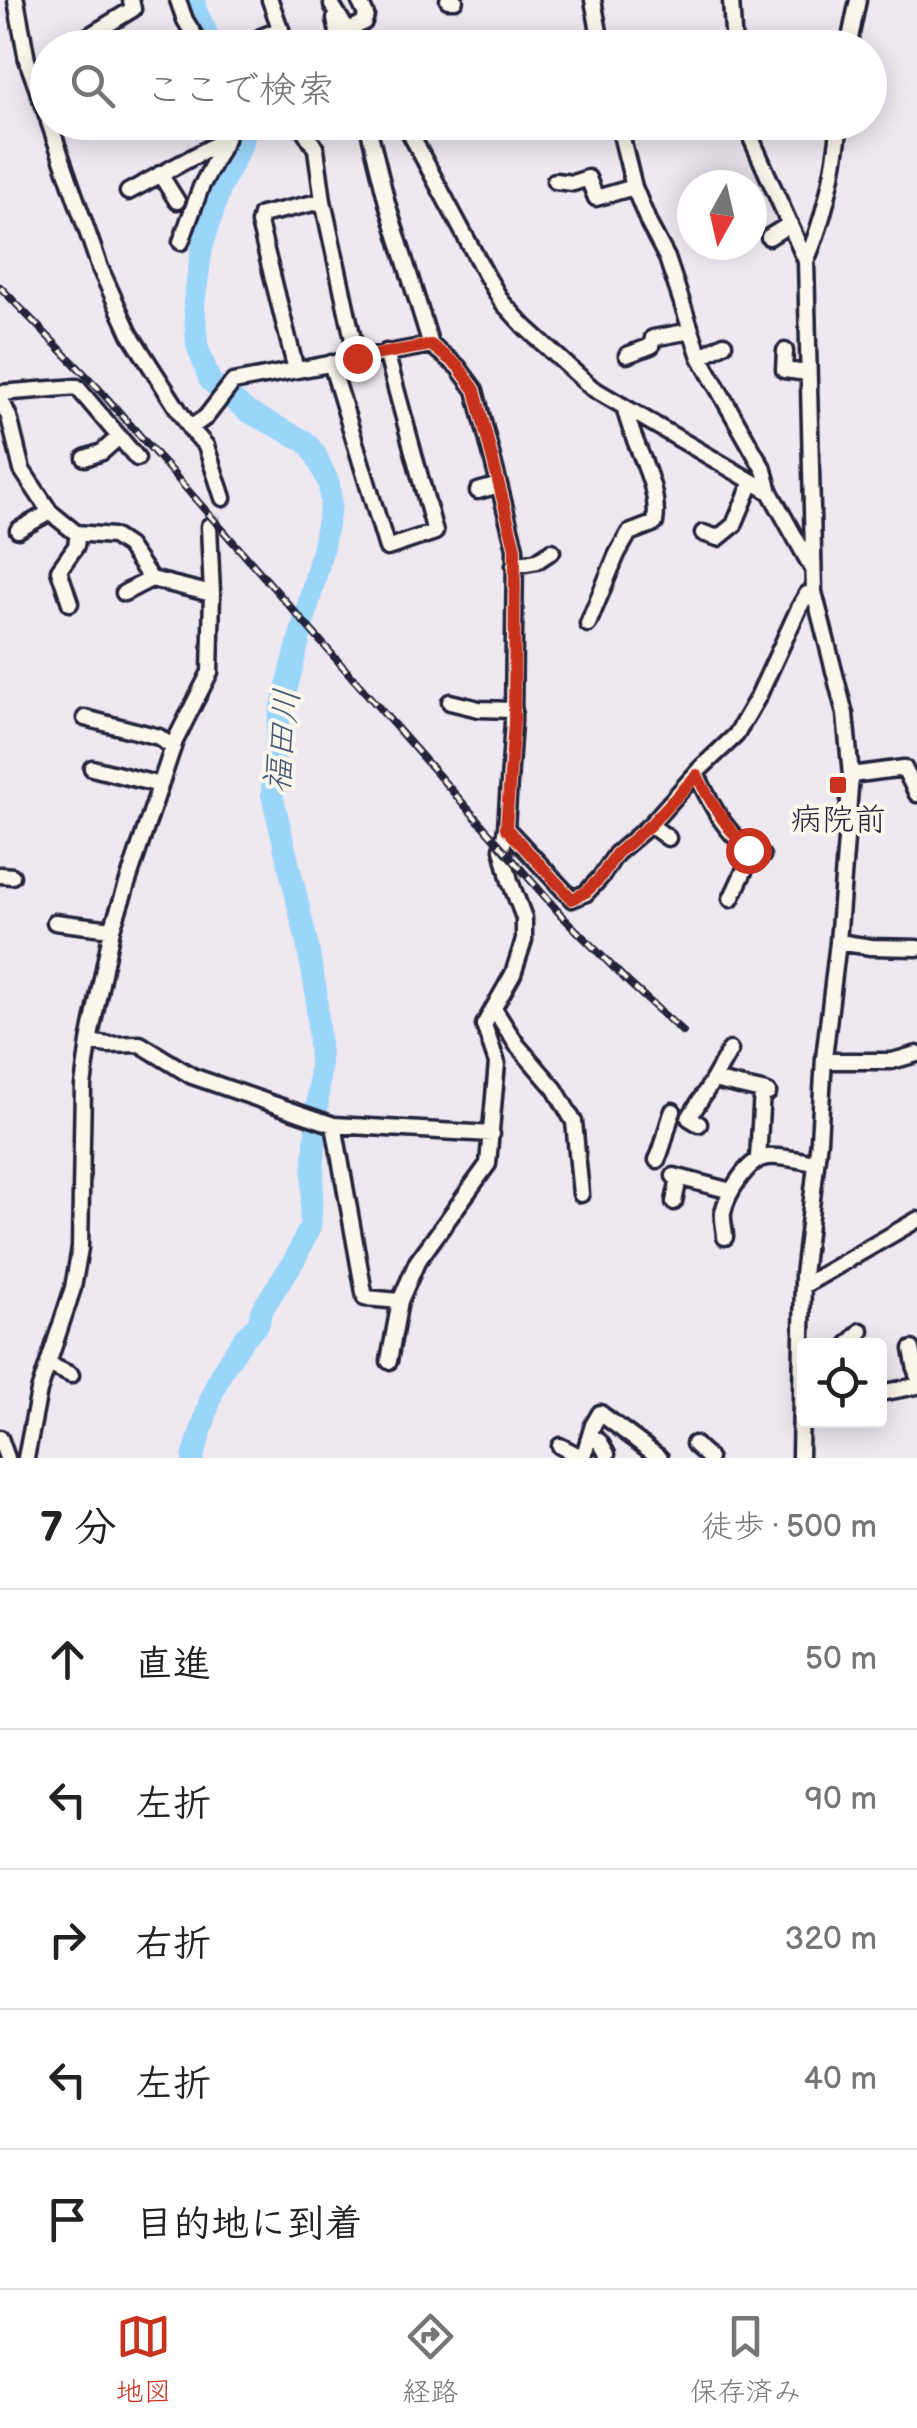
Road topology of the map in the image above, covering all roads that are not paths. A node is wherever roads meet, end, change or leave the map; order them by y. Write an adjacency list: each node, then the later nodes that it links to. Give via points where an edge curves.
1 (16, 0): 20 (street)
2 (131, 0): 11 (street, via 133,10)
3 (178, 0): 12 (street)
4 (270, 0): 10 (street)
5 (593, 0): 17 (street)
6 (732, 0): 18 (street)
7 (858, 0): 19 (street)
8 (364, 1): 16 (street, via 364,22)
9 (331, 3): 14 (street); 15 (street)
10 (281, 28): 13 (street)
11 (92, 30)
12 (191, 30)
13 (277, 30)
14 (337, 30)
15 (347, 30)
16 (350, 30)
17 (599, 30)
18 (733, 30)
19 (852, 30)
20 (30, 66)
21 (55, 140): 53 (street, via 130,334)
22 (222, 140): 30 (street)
23 (225, 140): 38 (street)
24 (310, 140): 35 (street)
25 (372, 140): 42 (street)
26 (414, 140): 52 (street, via 502,302 592,388)
27 (622, 140): 32 (street)
28 (752, 140): 36 (street)
29 (838, 140): 39 (street)
30 (160, 174): 33 (street); 34 (street)
31 (555, 181): 32 (street, via 588,178 596,198)
32 (634, 187): 40 (street)
33 (128, 192)
34 (176, 201)
35 (323, 201): 47 (street); 49 (street, via 260,215)
36 (790, 224): 37 (street); 39 (street)
37 (769, 237)
38 (181, 242)
39 (806, 261): 50 (street)
40 (691, 331): 45 (street, via 654,338 651,346); 46 (street)
41 (724, 344): 46 (street)
42 (431, 345): 44 (street); 58 (street, via 475,390)
43 (785, 351): 50 (street, via 784,370)
44 (386, 352): 47 (street); 48 (street, via 435,532 388,548)
45 (627, 355)
46 (700, 356): 60 (street)
47 (357, 358): 48 (street)
48 (331, 363): 49 (street)
49 (296, 370): 53 (street, via 232,382)
50 (808, 373): 69 (street)
51 (0, 395): 54 (street, via 76,387); 62 (street, via 22,470)
52 (625, 409): 57 (street); 75 (street, via 658,505 655,523 629,533)
53 (190, 428): 61 (street, via 206,446)
54 (119, 437): 55 (street); 56 (street)
55 (84, 458)
56 (137, 458)
57 (752, 482): 60 (street); 67 (street, via 734,525 718,538 707,534)
58 (499, 485): 59 (street); 68 (street)
59 (478, 491)
60 (770, 492): 69 (street)
61 (223, 498)
62 (50, 512): 64 (street); 65 (street)
63 (209, 526): 73 (street)
64 (18, 530)
65 (78, 534): 70 (street, via 113,536); 74 (street, via 59,570)
66 (552, 551): 68 (street)
67 (714, 553)
68 (514, 565): 77 (street)
69 (812, 569): 71 (street)
70 (151, 579): 72 (street); 73 (street)
71 (814, 592): 81 (street, via 799,608 744,723); 82 (street, via 845,714)
72 (124, 593)
73 (212, 594): 79 (street, via 210,672)
74 (70, 603)
75 (588, 624)
76 (450, 702): 77 (street)
77 (514, 710): 87 (street)
78 (85, 718): 79 (street, via 158,737)
79 (173, 748): 83 (street)
80 (92, 768): 83 (street)
81 (697, 775): 86 (street); 88 (street)
82 (851, 775): 84 (street, via 904,768); 93 (street)
83 (160, 785): 92 (street)
84 (917, 794)
85 (740, 820): 88 (street)
86 (650, 825): 87 (street, via 572,899); 89 (street)
87 (506, 828): 95 (street, via 502,849 524,918 524,940)
88 (732, 834): 90 (street, via 758,854)
89 (668, 838)
90 (731, 900)
91 (55, 922): 92 (street)
92 (112, 929): 96 (street)
93 (838, 942): 94 (street); 99 (street)
94 (917, 948)
95 (494, 1009): 102 (street, via 484,1025 497,1062); 107 (street, via 574,1122)
96 (89, 1042): 101 (street, via 140,1044 192,1076); 118 (street, via 80,1248)
97 (730, 1050): 100 (street)
98 (917, 1054): 99 (street, via 892,1061)
99 (824, 1061): 105 (street)
100 (713, 1080): 103 (street, via 766,1092); 104 (street, via 694,1120 671,1110)
101 (334, 1125): 102 (street); 112 (street, via 365,1298)
102 (492, 1134): 112 (street, via 488,1164 417,1262)
103 (758, 1159): 105 (street); 106 (street)
104 (658, 1160)
105 (816, 1163): 111 (street)
106 (732, 1191): 108 (street, via 677,1177); 110 (street, via 723,1214)
107 (581, 1194)
108 (674, 1202)
109 (917, 1220): 111 (street)
110 (725, 1238)
111 (803, 1286): 114 (street)
112 (400, 1300): 117 (street)
113 (861, 1331): 115 (street)
114 (803, 1338)
115 (854, 1338)
116 (912, 1349): 120 (street)
117 (389, 1361)
118 (48, 1364): 119 (street); 130 (street)
119 (71, 1375)
120 (917, 1375)
121 (917, 1386): 122 (street)
122 (887, 1392)
123 (802, 1428): 133 (street)
124 (590, 1434): 127 (street, via 582,1458); 128 (street); 131 (street, via 600,1413)
125 (0, 1438): 129 (street)
126 (694, 1444): 132 (street)
127 (560, 1446)
128 (607, 1454)
129 (7, 1458)
130 (26, 1458)
131 (660, 1458)
132 (709, 1458)
133 (800, 1458)

